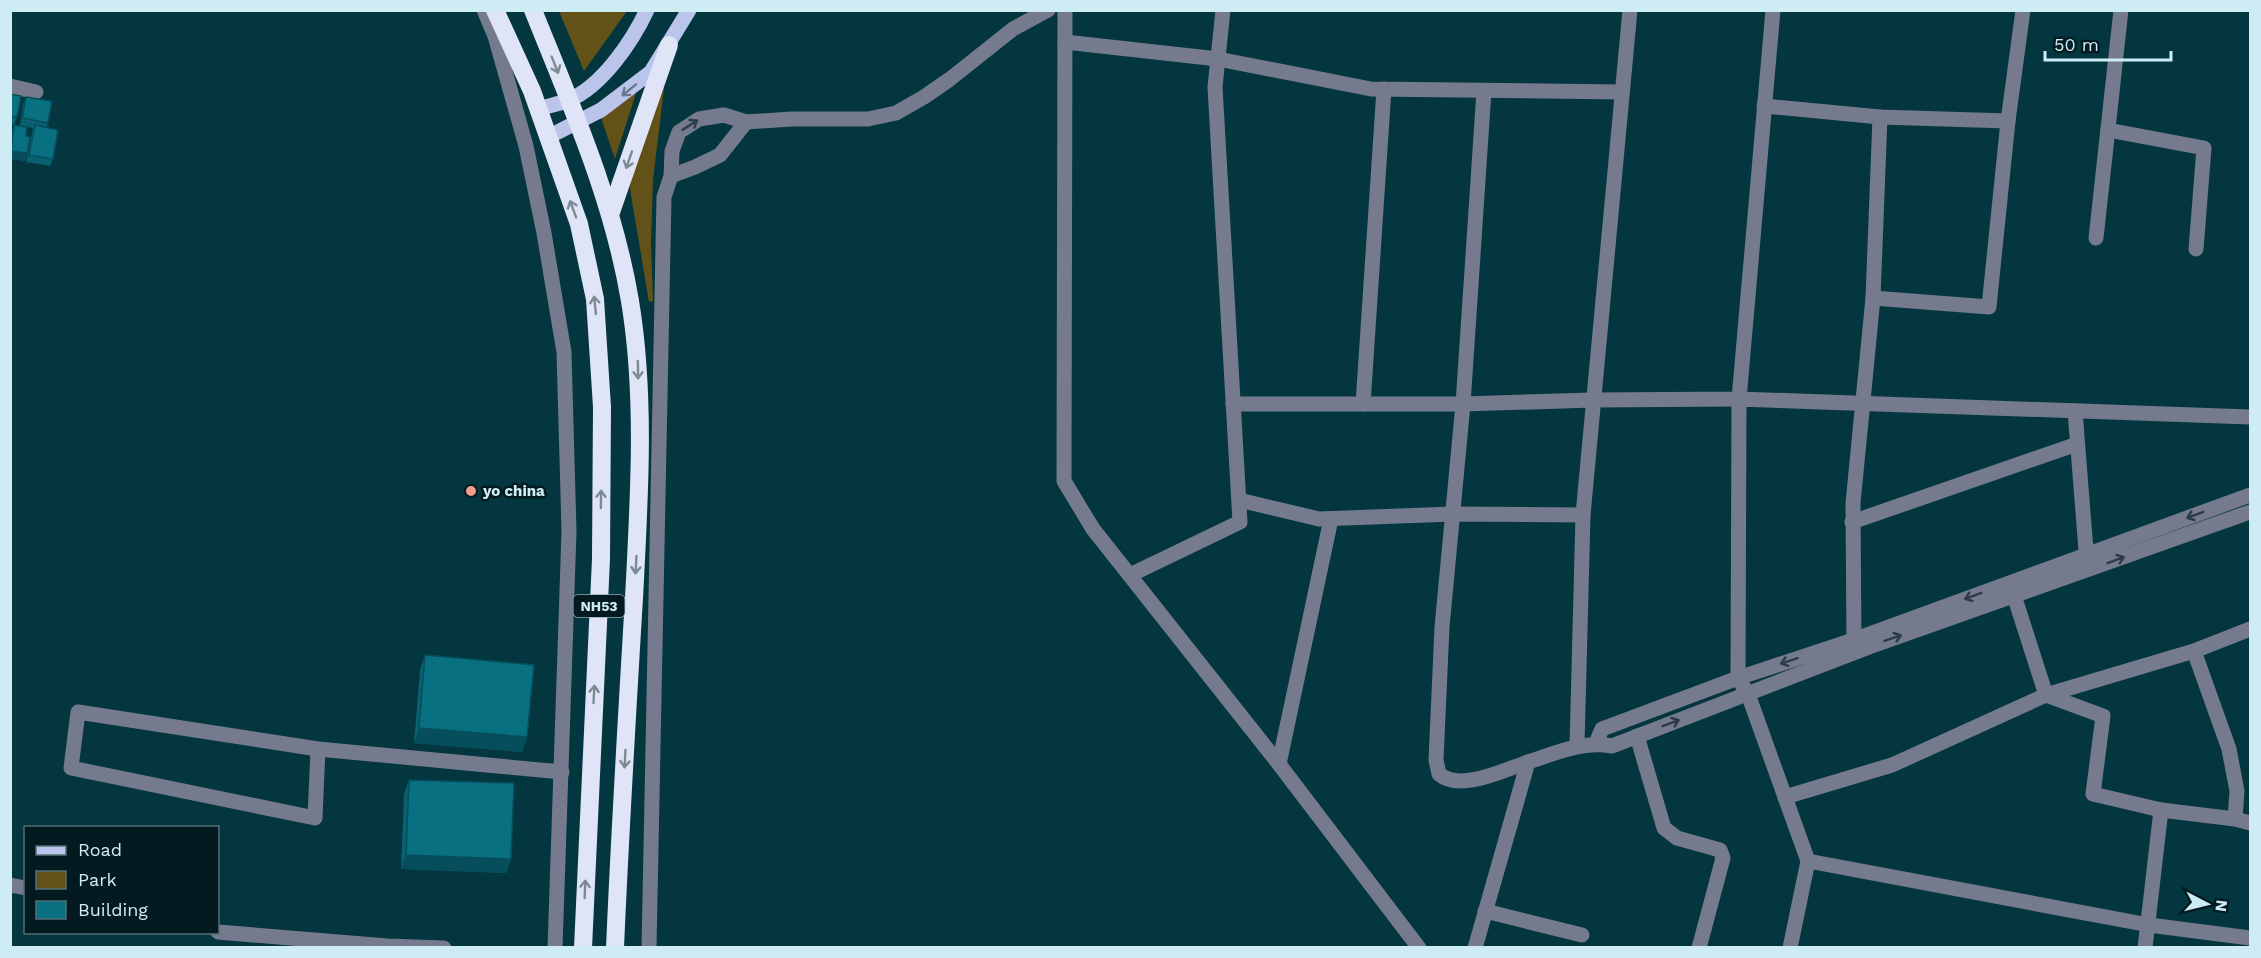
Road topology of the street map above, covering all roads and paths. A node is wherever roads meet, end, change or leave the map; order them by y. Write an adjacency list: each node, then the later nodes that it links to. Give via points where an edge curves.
1 (484, 10): 66 (street, via 526,146 564,351 569,531)
2 (495, 10): 23 (highway, NH53)
3 (533, 10): 21 (highway, NH53, one-way to 21)
4 (647, 10): 21 (main road, via 635,35 592,86)
5 (688, 10): 14 (main road)
6 (1048, 10): 27 (street, via 1013,29 951,79 896,113 868,119)
7 (1065, 10): 13 (street)
8 (1223, 10): 15 (street)
9 (1630, 10): 19 (street)
10 (1773, 10): 22 (street)
11 (2023, 10): 25 (street)
12 (2121, 10): 28 (street)
13 (1065, 42): 15 (street); 52 (street, via 1064,481 1093,529)
14 (669, 45): 26 (main road, one-way to 26, via 651,72 615,101); 31 (highway, one-way to 31)
15 (1218, 59): 17 (street); 38 (street, via 1215,87)
16 (10, 86): 20 (street)
17 (1384, 89): 18 (street); 39 (street)
18 (1484, 90): 19 (street); 40 (street)
19 (1622, 92): 36 (street)
20 (36, 93)
21 (569, 100): 23 (main road); 26 (highway, NH53)
22 (1764, 106): 24 (street); 35 (street)
23 (538, 109): 29 (highway, NH53)
24 (1880, 117): 25 (street); 34 (street)
25 (2008, 121): 34 (street, via 1989,307)
26 (578, 122): 29 (main road); 31 (highway, NH53)
27 (746, 122): 30 (street, via 720,155); 30 (street, one-way to 27, via 672,151 679,132 699,119 724,115)
28 (2108, 130): 32 (street); 33 (street, via 2204,148)
29 (548, 137): 79 (highway, NH53, one-way to 29, via 601,559 602,406 595,299 579,224)
30 (671, 176): 81 (street, via 664,197)
31 (611, 212): 80 (highway, NH53, one-way to 80, via 629,292 638,362 639,488)
32 (2096, 238)
33 (2196, 249)
34 (1873, 298): 37 (street)
35 (1739, 399): 36 (street); 37 (street); 57 (street)
36 (1593, 400): 40 (street); 48 (street)
37 (1862, 403): 41 (street); 50 (street)
38 (1233, 404): 39 (street); 45 (street)
39 (1363, 404): 40 (street)
40 (1463, 404): 46 (street)
41 (2075, 411): 42 (street); 43 (street)
42 (2250, 417)
43 (2078, 444): 50 (street); 51 (street)
44 (2246, 496): 47 (street); 51 (street, one-way to 51)
45 (1239, 500): 49 (street); 52 (street, via 1240,522)
46 (1453, 514): 48 (street); 49 (street); 64 (street, via 1442,627 1436,760 1439,774 1446,780 1466,782)
47 (2250, 514): 51 (street, one-way to 47)
48 (1583, 515): 62 (street)
49 (1331, 519): 65 (street)
50 (1852, 522): 55 (street)
51 (2087, 562): 53 (street)
52 (1130, 575): 65 (street)
53 (2012, 589): 55 (street); 59 (street)
54 (2250, 629): 56 (street)
55 (1854, 646): 57 (street, one-way to 57); 58 (street)
56 (2194, 651): 59 (street); 69 (street, via 2229,749 2237,791)
57 (1738, 678): 58 (street); 61 (street, via 1602,729)
58 (1748, 694): 60 (street, one-way to 58); 67 (street)
59 (2046, 695): 67 (street, via 1892,765); 68 (street, via 2103,716 2093,794)
60 (1637, 736): 61 (street, via 1612,746); 84 (street, via 1664,828 1677,838 1719,850 1723,858)
61 (1596, 743): 62 (street)
62 (1577, 746): 64 (street)
63 (318, 749): 63 (street, via 315,818 71,768 78,712); 66 (street)
64 (1528, 762): 72 (street)
65 (1280, 764): 82 (street)
66 (562, 772): 78 (street)
67 (1785, 797): 71 (street)
68 (2161, 810): 69 (street); 73 (street)
69 (2235, 819): 70 (street)
70 (2250, 823)
71 (1808, 861): 73 (street); 85 (street)
72 (1485, 911): 75 (street); 83 (street)
73 (2149, 925): 76 (street); 86 (street)
74 (219, 932): 77 (street)
75 (1582, 935)
76 (2250, 938)
77 (444, 948)
78 (555, 948)
79 (584, 948)
80 (615, 948)
81 (649, 948)
82 (1419, 948)
83 (1474, 948)
84 (1700, 948)
85 (1790, 948)
86 (2145, 948)

